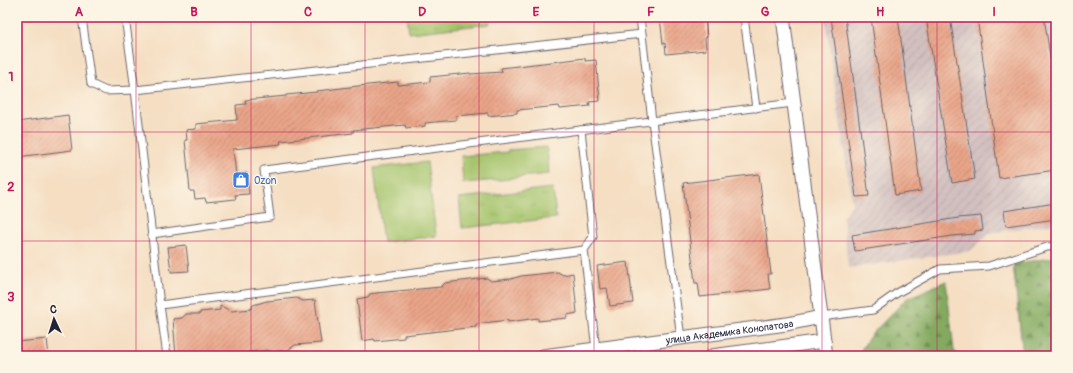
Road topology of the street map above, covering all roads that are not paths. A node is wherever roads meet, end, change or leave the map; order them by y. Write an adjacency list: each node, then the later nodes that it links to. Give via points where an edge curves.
1 (82, 17): 7 (lane, via 92,84 106,92)
2 (125, 17): 7 (lane)
3 (640, 17): 6 (lane)
4 (744, 17): 9 (lane)
5 (783, 17): 8 (street)
6 (642, 34): 7 (lane); 10 (lane)
7 (135, 90): 12 (lane)
8 (793, 103): 9 (lane); 16 (street)
9 (756, 108): 10 (lane)
10 (652, 121): 11 (lane); 17 (lane)
11 (581, 130): 12 (lane, via 264,170 270,217); 14 (lane, via 593,237)
12 (152, 234): 15 (lane)
13 (1056, 246): 16 (lane, via 989,266 940,269 873,310)
14 (584, 250): 15 (lane); 19 (lane)
15 (160, 305): 20 (lane)
16 (821, 317): 17 (street, улица Академика Конопатова, via 788,324); 18 (street)
17 (681, 338): 19 (street, улица Академика Конопатова)
18 (824, 341): 22 (street); 23 (street)
19 (596, 349): 21 (street, улица Академика Конопатова)
20 (167, 356)
21 (543, 356)
22 (712, 356)
23 (826, 356)

